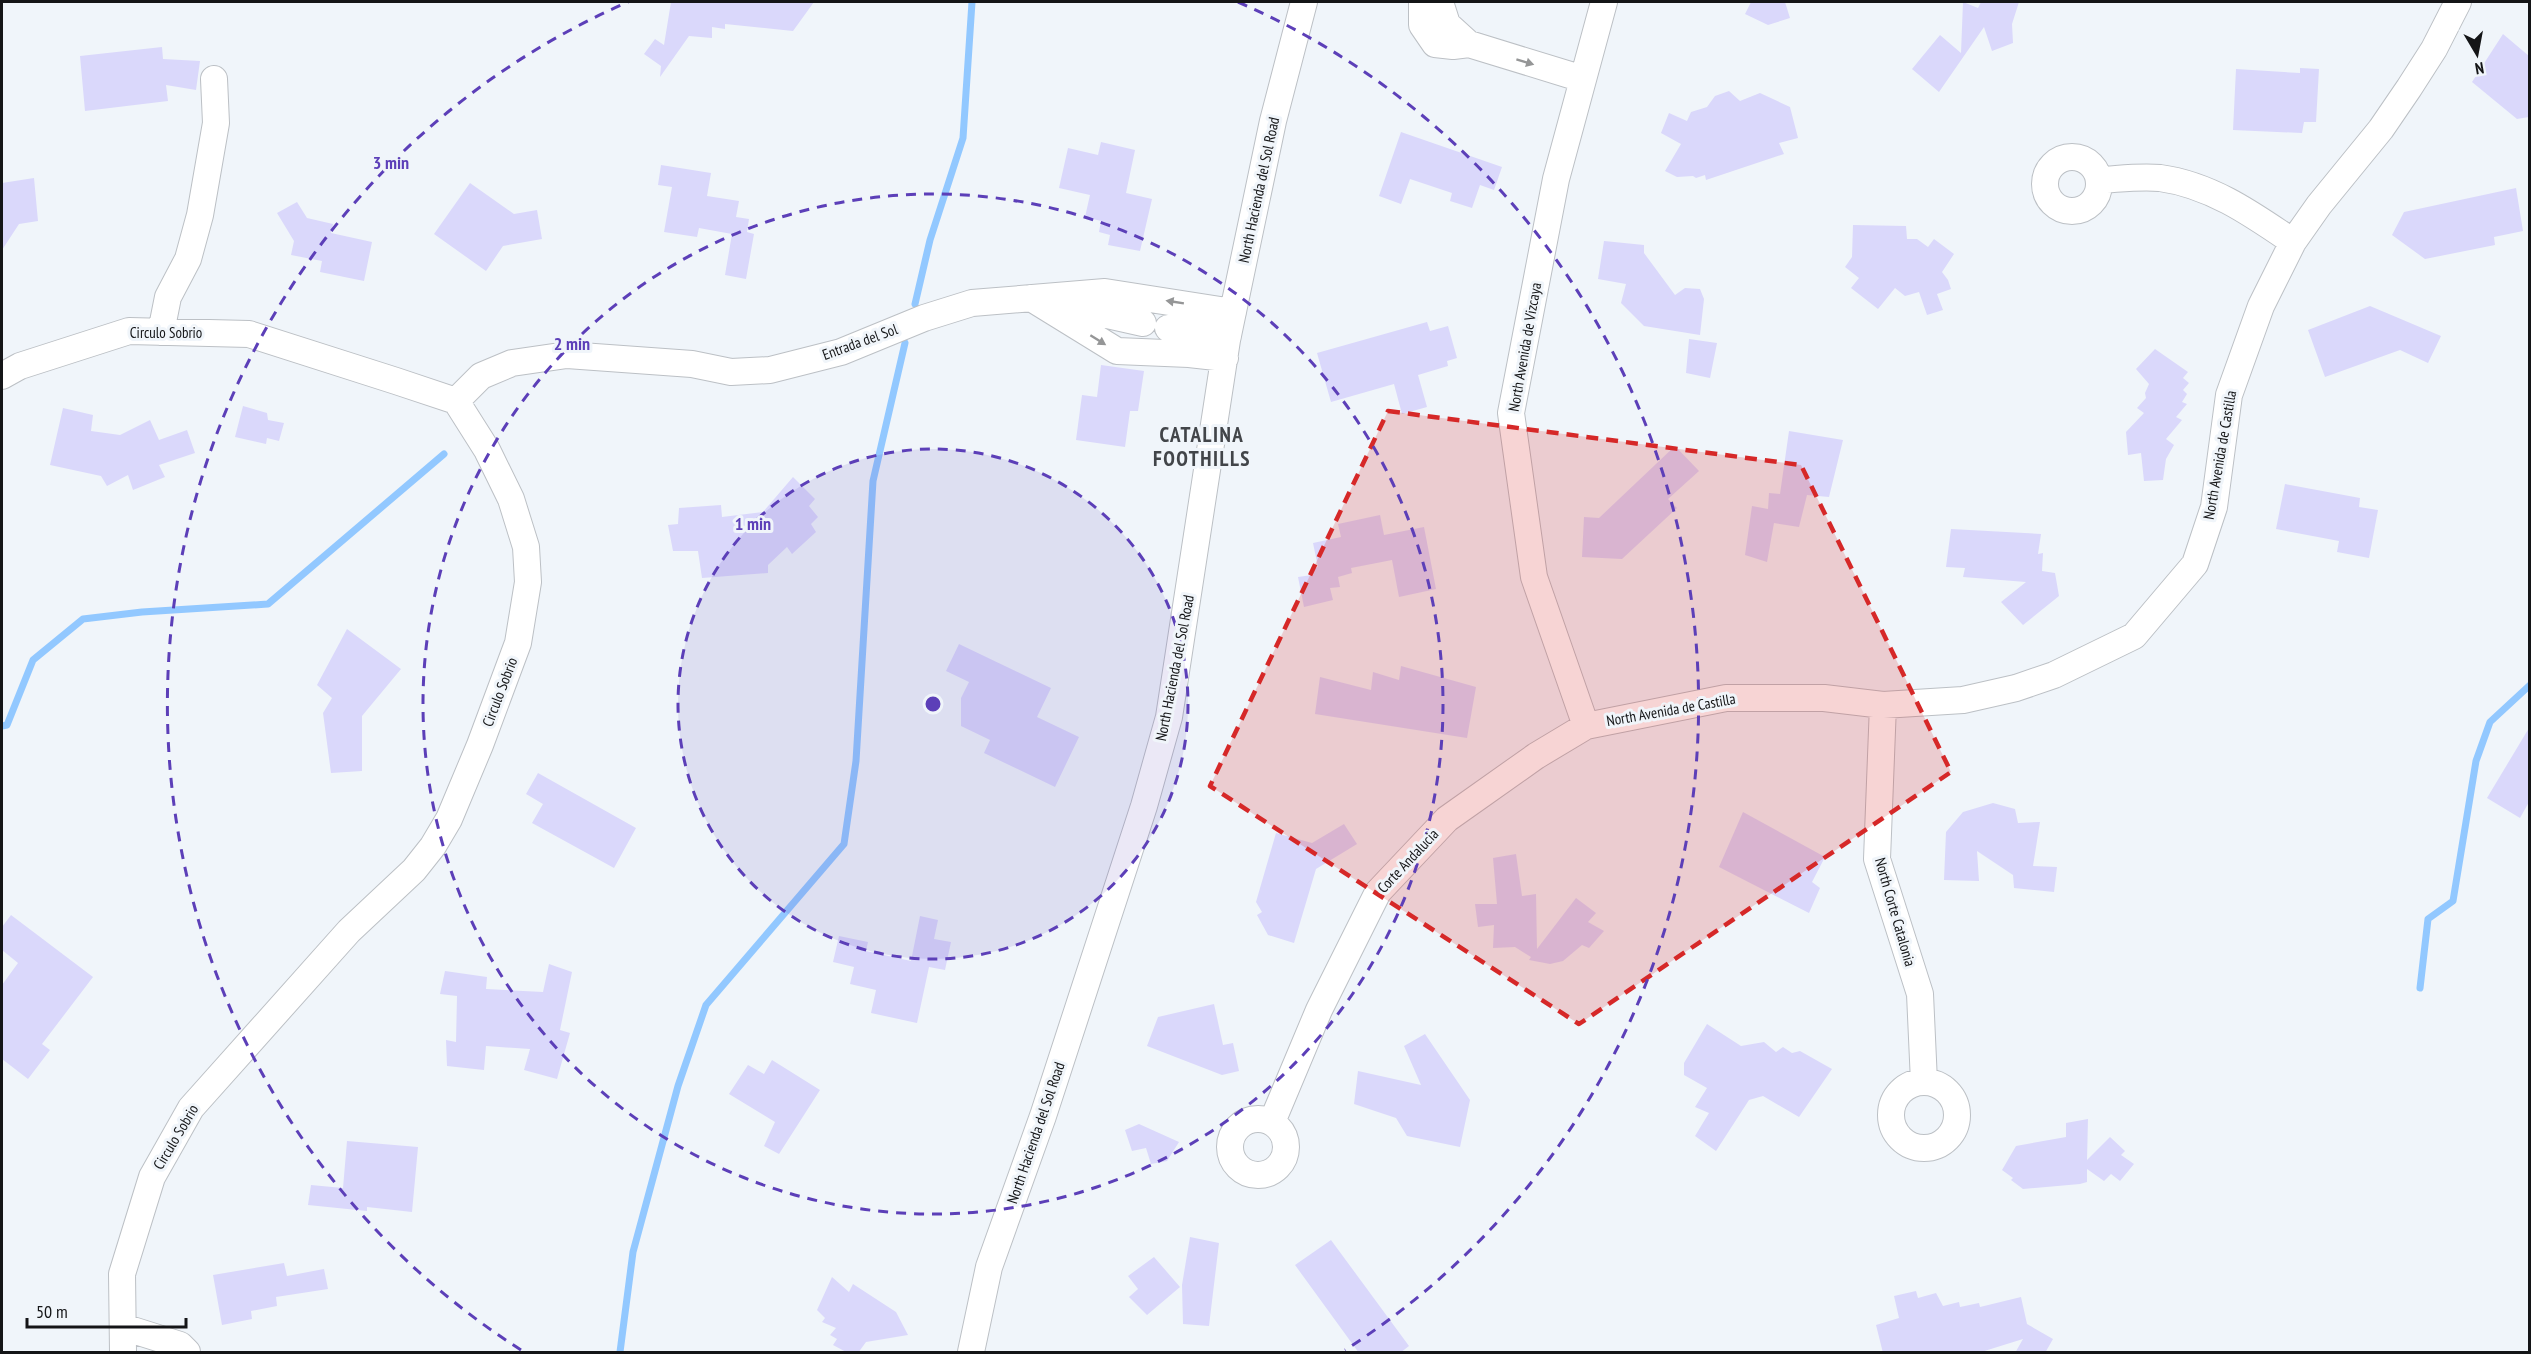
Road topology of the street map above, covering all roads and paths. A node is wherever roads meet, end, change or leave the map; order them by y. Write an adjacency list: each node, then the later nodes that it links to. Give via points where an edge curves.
1 (1304, 2): 13 (street, North Hacienda del Sol Road, via 1273,121)
2 (1422, 2): 6 (street, via 1422,25 1435,44)
3 (1440, 2): 6 (street, via 1447,24)
4 (1604, 2): 8 (street, North Avenida de Vizcaya)
5 (2458, 2): 10 (street, North Avenida de Castilla, via 2434,49 2381,129)
6 (1469, 44): 8 (street, one-way to 8)
7 (214, 79): 12 (street, via 216,123 200,215 188,259 168,297)
8 (1583, 79): 17 (street, North Avenida de Vizcaya, via 1556,179 1511,413 1534,577)
9 (2099, 180): 10 (street, via 2159,178 2188,185 2230,201)
10 (2293, 242): 16 (street, North Avenida de Castilla, via 2261,306 2229,395 2214,507 2195,564 2134,636 2054,675 2016,688 1963,700)
11 (1031, 298): 13 (street, via 1156,326); 13 (street, Entrada del Sol, one-way to 11, via 1104,292); 13 (street, one-way to 13, via 1117,351 1189,354); 15 (street, Entrada del Sol, via 972,303 841,352 770,370 731,372 692,364 567,355 512,363 481,376)
12 (162, 332): 14 (street, Circulo Sobrio, via 129,331 20,366); 15 (street, Circulo Sobrio, via 249,334)
13 (1229, 335): 23 (street, North Hacienda del Sol Road, via 1169,717 1050,1094 989,1266)
14 (2, 376)
15 (456, 401): 20 (street, Circulo Sobrio, via 487,450 511,499 526,547 528,582 518,643 502,691 449,819 433,846 414,870 349,931 191,1108 152,1177 122,1274)
16 (1883, 705): 17 (street, North Avenida de Castilla, via 1824,698 1726,698); 18 (street, North Corte Catalonia, via 1877,859 1920,994)
17 (1586, 726): 19 (street, Corte Andalucia, via 1536,756 1448,819 1378,892 1319,1010)
18 (1924, 1082)
19 (1272, 1122)
20 (123, 1327): 21 (street, Circulo Sobrio); 22 (street, via 180,1346)
21 (123, 1353)
22 (188, 1353)
23 (971, 1353)

